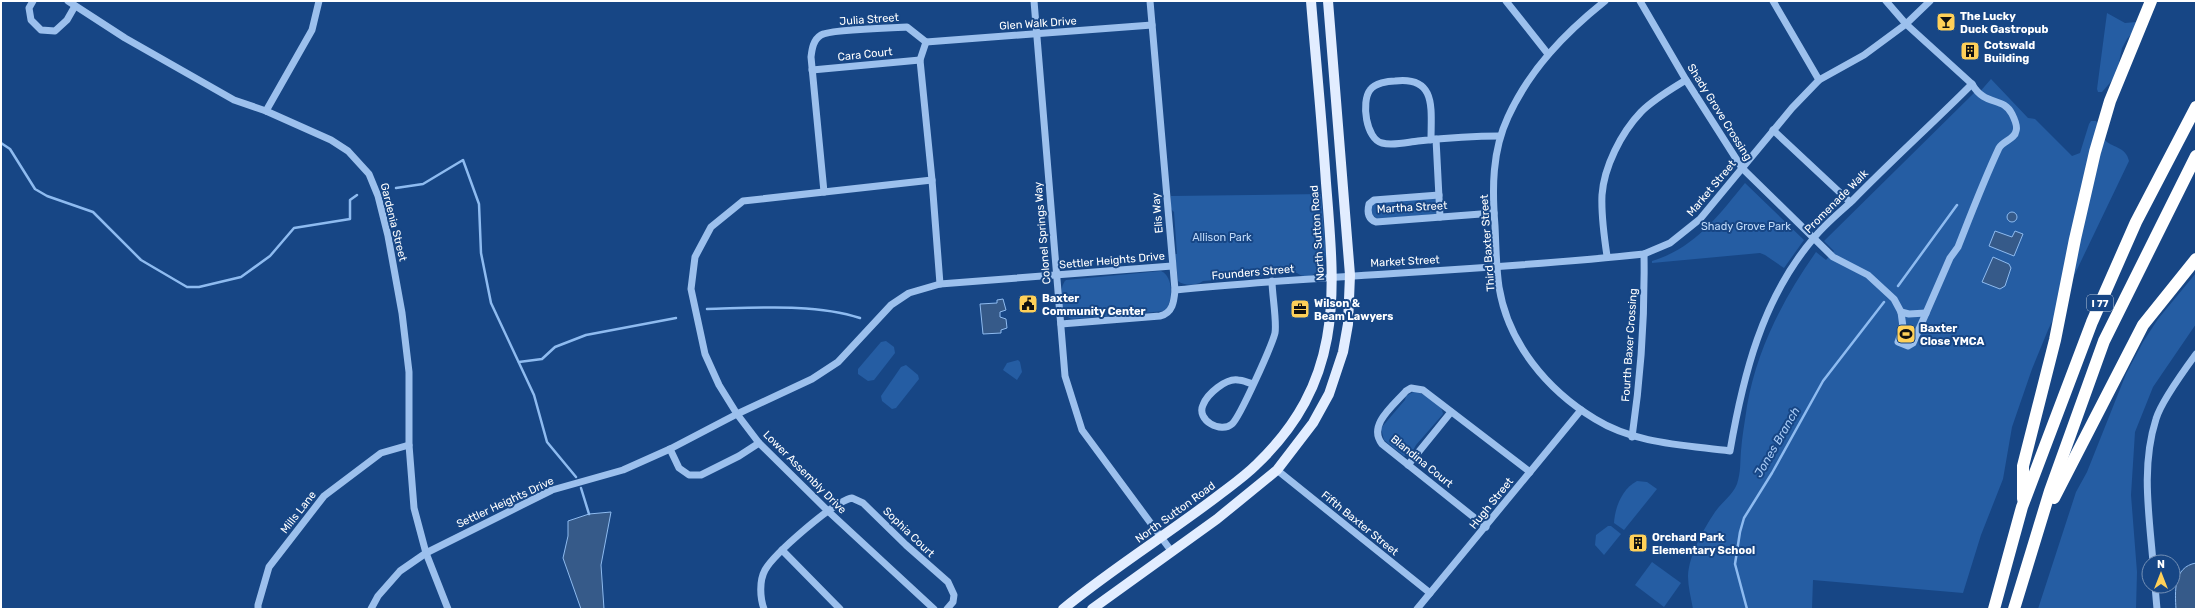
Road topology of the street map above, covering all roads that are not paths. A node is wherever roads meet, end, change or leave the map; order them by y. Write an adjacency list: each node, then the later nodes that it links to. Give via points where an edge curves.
1 (33, 1): 15 (street, via 29,8 30,20 41,30 55,31 67,20)
2 (68, 1): 15 (street, Gardenia Street)
3 (319, 1): 27 (street, via 312,30)
4 (1034, 1): 18 (street, Colonel Springs Way)
5 (1150, 1): 17 (street, Elis Way)
6 (1311, 1): 47 (main road, North Sutton Road)
7 (1328, 1): 45 (main road)
8 (1506, 1): 20 (street)
9 (1605, 1): 20 (street, Third Baxter Street)
10 (1640, 1): 23 (street, Shady Grove Crossing)
11 (1773, 1): 24 (street)
12 (1886, 1): 16 (street)
13 (1930, 1): 16 (street, Market Street)
14 (2150, 1): 67 (highway, via 2110,101 2095,152 2055,340 2023,466)
15 (75, 6): 27 (street, Gardenia Street, via 125,38 234,100)
16 (1906, 24): 24 (street, Market Street, via 1864,55); 25 (street)
17 (1152, 25): 18 (street, Glen Walk Drive); 43 (street, Elis Way)
18 (1036, 34): 19 (street, Glen Walk Drive); 46 (street, Colonel Springs Way)
19 (926, 42): 21 (street); 22 (street, Julia Street, via 907,27 842,31 821,35 814,43)
20 (1548, 54): 29 (street, Third Baxter Street, via 1522,90)
21 (920, 60): 22 (street, Cara Court); 33 (street)
22 (812, 70): 34 (street, Julia Street)
23 (1686, 80): 32 (street, Shady Grove Crossing); 41 (street, via 1661,95 1640,113 1622,138 1607,170 1602,194)
24 (1819, 80): 28 (street, Market Street)
25 (1972, 84): 36 (street, Promenade Walk); 52 (street, via 1978,94 1986,99 2004,104 2012,114 2017,131 2000,146 1958,247 1950,258)
26 (2196, 107): 67 (highway, I 77, via 2136,222 2092,322)
27 (266, 111): 61 (street, Gardenia Street, via 331,140 348,151 364,166 374,184 388,236 404,328 409,372)
28 (1773, 130): 32 (street, Market Street); 36 (street)
29 (1500, 136): 30 (street); 37 (street, Third Baxter Street, via 1494,166)
30 (1433, 139): 30 (street, via 1383,143 1374,139 1368,128 1367,97 1370,90 1375,86 1397,80 1413,80 1421,84 1429,95); 35 (street, Martha Street)
31 (2196, 156): 70 (highway, I 77, via 2104,341)
32 (1742, 168): 39 (street, Shady Grove Crossing); 40 (street, Market Street, via 1691,228 1670,244)
33 (932, 180): 34 (street, Lower Assembly Drive); 49 (street)
34 (824, 192): 58 (street, Lower Assembly Drive, via 743,201 711,227 695,257 691,289 705,354 719,385)
35 (1439, 195): 38 (street, Martha Street); 38 (street, Martha Street, via 1374,200 1369,204 1368,214 1376,222)
36 (1850, 202): 39 (street, Promenade Walk)
37 (1494, 213): 38 (street, Martha Street); 44 (street, Third Baxter Street)
38 (1440, 217)
39 (1813, 239): 51 (street, Shady Grove Crossing, via 1833,257 1868,275 1892,297); 63 (street, Promenade Walk, via 1787,277 1757,338 1745,375)
40 (1644, 254): 41 (street, Market Street); 59 (street, Fourth Baxer Crossing, via 1645,304)
41 (1607, 256): 44 (street, Market Street)
42 (2196, 259): 70 (highway, via 2143,325)
43 (1172, 266): 46 (street, Settler Heights Drive); 50 (street, Elis Way)
44 (1498, 267): 45 (street, Market Street); 56 (street, Third Baxter Street, via 1499,287 1514,333 1543,377)
45 (1350, 275): 47 (street, Market Street); 65 (main road, via 1348,324 1335,378 1320,412)
46 (1056, 276): 49 (street, Settler Heights Drive); 53 (street, Colonel Springs Way)
47 (1333, 276): 48 (street, Founders Street); 71 (main road, North Sutton Road, via 1331,316 1323,357 1307,397 1293,421 1256,466)
48 (1272, 281): 50 (street, Founders Street); 55 (street, via 1275,333)
49 (940, 284): 58 (street, Settler Heights Drive, via 909,293 891,305 838,362 812,379)
50 (1175, 290): 53 (street, Elis Way, via 1172,307 1164,315)
51 (1900, 312): 52 (street); 52 (street, via 1903,327 1898,342 1908,346 1913,343)
52 (1926, 313)
53 (1061, 324): 71 (street, Colonel Springs Way, via 1065,376 1082,430)
54 (2196, 354): 75 (street, via 2156,418 2149,452 2147,498)
55 (1253, 384): 55 (street, via 1239,416 1231,425 1222,428 1210,424 1203,416 1201,408 1205,399 1227,382 1237,380)
56 (1581, 410): 59 (street, Third Baxter Street); 66 (street, Hugh Street)
57 (1452, 412): 64 (street); 64 (street, Blandina Court, via 1428,392 1411,388 1379,422 1376,432 1378,438); 66 (street, Blandina Court)
58 (737, 414): 60 (street, Lower Assembly Drive); 62 (street, Settler Heights Drive)
59 (1632, 437): 63 (street, Third Baxter Street)
60 (759, 443): 62 (street, via 700,475 690,475 679,468); 68 (street, Lower Assembly Drive)
61 (409, 445): 73 (street, Gardenia Street, via 414,508); 78 (street, Mills Lane, via 381,453 324,496 269,567)
62 (670, 449): 73 (street, Settler Heights Drive, via 623,470 552,490)
63 (1730, 451)
64 (1408, 465): 69 (street, Blandina Court)
65 (1278, 470): 74 (main road); 76 (street, Fifth Baxter Street)
66 (1530, 472): 69 (street, Hugh Street)
67 (2022, 507): 88 (highway, I 77)
68 (828, 511): 72 (street, Sophia Court); 83 (street, Lower Assembly Drive); 84 (street, Sophia Court, via 845,499 855,499 863,503 951,586 954,598)
69 (1486, 527): 76 (street, Hugh Street)
70 (2037, 533): 89 (highway, I 77)
71 (1161, 537): 74 (street, Colonel Springs Way); 85 (main road, North Sutton Road)
72 (782, 550): 81 (street, Sophia Court, via 764,571 760,589); 82 (street)
73 (426, 552): 79 (street, Settler Heights Drive, via 400,571 378,596); 80 (street, Gardenia Street)
74 (1172, 552): 86 (main road)
75 (2152, 554)
76 (1430, 593): 87 (street, Hugh Street)
77 (2156, 594): 90 (street)
78 (258, 609)
79 (371, 609)
80 (448, 609)
81 (764, 609)
82 (840, 609)
83 (934, 609)
84 (947, 609)
85 (1063, 609)
86 (1092, 609)
87 (1417, 609)
88 (1994, 609)
89 (2014, 609)
90 (2157, 609)

